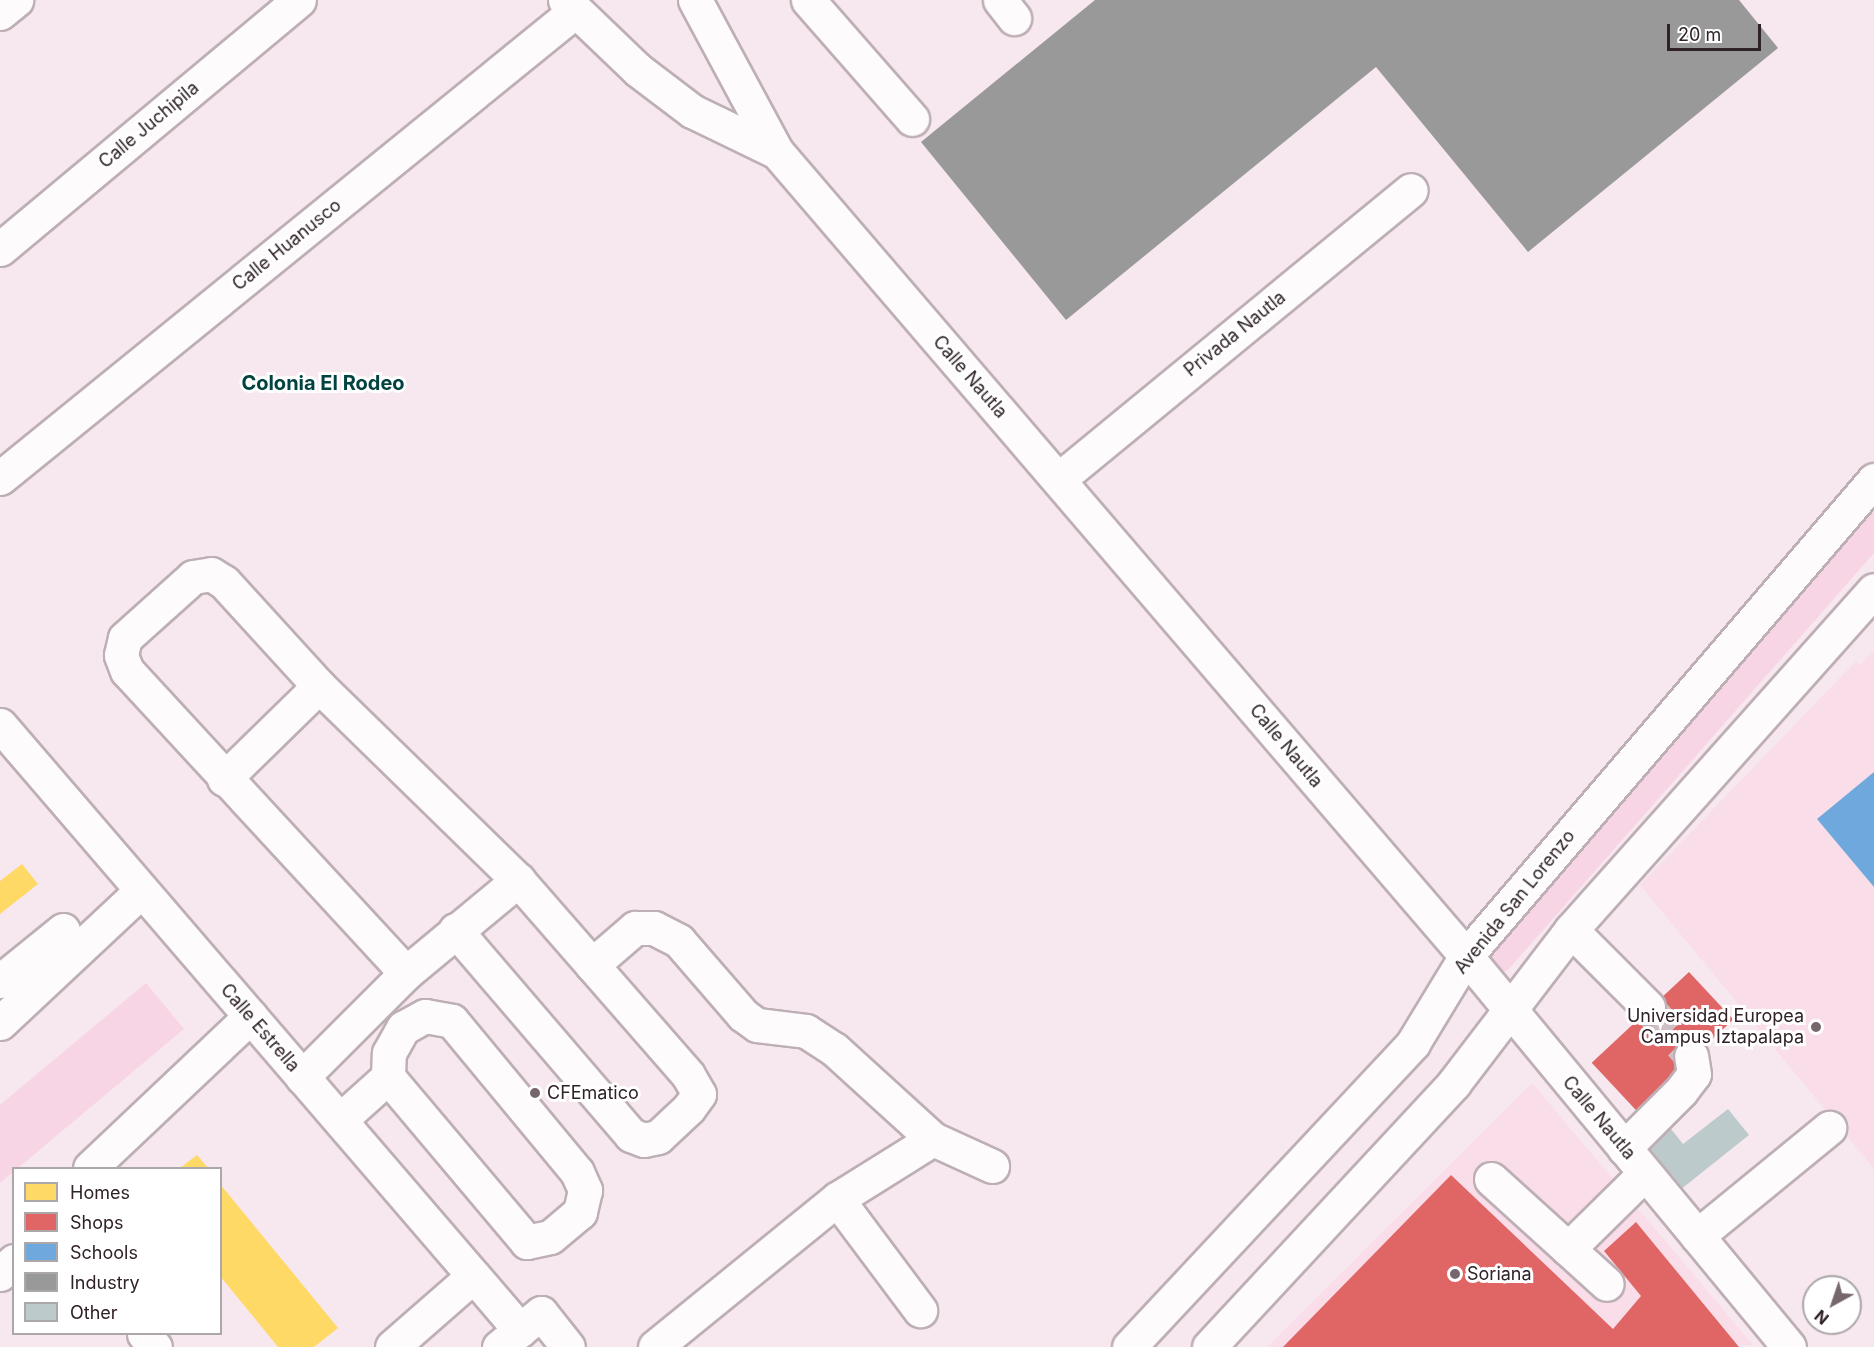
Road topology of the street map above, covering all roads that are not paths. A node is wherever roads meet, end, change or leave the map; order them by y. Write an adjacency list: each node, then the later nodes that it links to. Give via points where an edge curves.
1 (16, 0): 6 (street)
2 (299, 0): 10 (street, Calle Juchipila)
3 (695, 0): 8 (street, Calle Nautla)
4 (808, 0): 7 (street)
5 (570, 6): 8 (street, Calle Nautla, via 692,111); 11 (street, Calle Huanusco)
6 (0, 13)
7 (912, 119)
8 (777, 152): 12 (street, Calle Nautla)
9 (1411, 190): 12 (street, Privada Nautla)
10 (0, 249)
11 (0, 478)
12 (1059, 479): 23 (street, Calle Nautla)
13 (1874, 480): 23 (street, Avenida San Lorenzo)
14 (1874, 590): 22 (street)
15 (319, 686): 17 (street); 17 (street, via 211,574 193,577 125,638 121,655 128,671); 18 (street)
16 (0, 725): 19 (street, Calle Estrella)
17 (224, 779): 25 (street)
18 (518, 880): 21 (street); 24 (street)
19 (140, 892): 29 (street, Calle Estrella); 30 (street)
20 (63, 930): 26 (street)
21 (455, 930): 24 (street, via 631,1134 644,1140 658,1137 699,1094); 25 (street)
22 (1571, 930): 27 (street); 28 (street)
23 (1466, 956): 28 (street, Calle Nautla); 56 (street, Avenida San Lorenzo, via 1413,1043)
24 (592, 966): 36 (street, via 635,928 654,928 679,941 757,1026 806,1031 834,1048)
25 (406, 973): 32 (street)
26 (0, 981)
27 (1648, 1007)
28 (1509, 1009): 37 (street, Calle Nautla); 57 (street, via 1454,1083)
29 (251, 1016): 32 (street, Calle Estrella); 39 (street)
30 (0, 1023)
31 (1691, 1056): 37 (street, via 1694,1074)
32 (302, 1077): 34 (street, Calle Estrella)
33 (388, 1077): 33 (street, via 527,1242 550,1237 580,1212 585,1190 577,1172 452,1021 425,1016 403,1028 388,1053); 34 (street)
34 (340, 1120): 47 (street, Calle Estrella)
35 (1829, 1128): 43 (street)
36 (933, 1139): 38 (street); 42 (street)
37 (1624, 1148): 40 (street, Calle Nautla)
38 (992, 1166)
39 (91, 1167)
40 (1645, 1173): 43 (street, Calle Nautla); 44 (street)
41 (1491, 1179): 44 (street)
42 (837, 1199): 49 (street); 55 (street)
43 (1697, 1236): 58 (street, Calle Nautla)
44 (1568, 1249): 48 (street)
45 (12, 1263): 46 (street)
46 (0, 1274)
47 (473, 1276): 50 (street, Calle Estrella); 53 (street)
48 (1607, 1284)
49 (920, 1310)
50 (520, 1330): 54 (street, Calle Estrella)
51 (145, 1335): 52 (street)
52 (155, 1347)
53 (392, 1347)
54 (568, 1347)
55 (655, 1347)
56 (1129, 1347)
57 (1209, 1347)
58 (1789, 1347)

